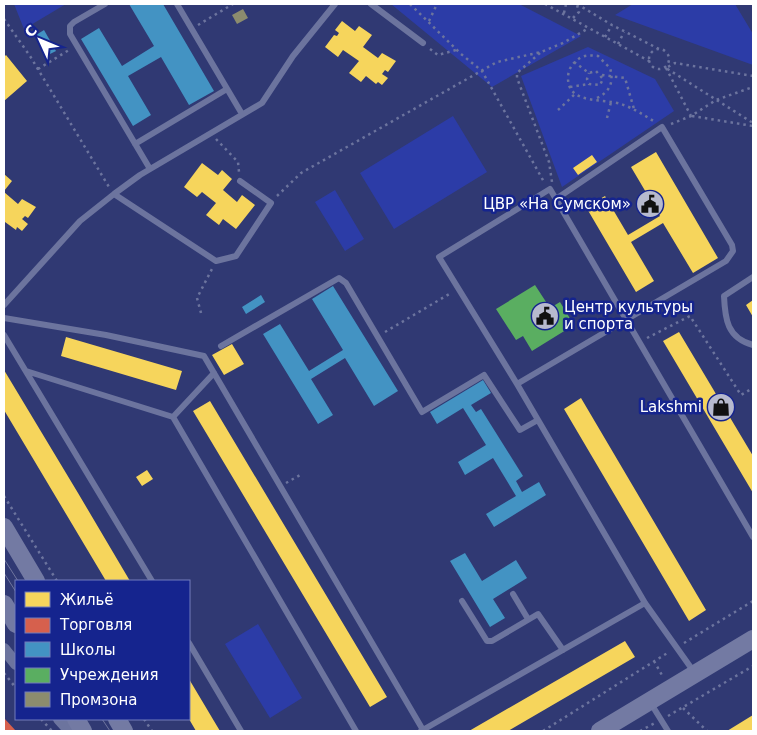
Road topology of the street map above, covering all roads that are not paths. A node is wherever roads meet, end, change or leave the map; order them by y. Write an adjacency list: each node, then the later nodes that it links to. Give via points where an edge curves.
1 (105, 4): 8 (lane, via 70,26 70,34)
2 (177, 4): 6 (lane)
3 (335, 4): 7 (lane, via 293,56 262,102)
4 (371, 4): 5 (lane)
5 (423, 43)
6 (227, 89): 7 (lane); 8 (lane)
7 (242, 114): 9 (lane)
8 (134, 144): 9 (lane)
9 (150, 169): 11 (lane)
10 (240, 181): 11 (lane, via 271,203 236,256 216,262)
11 (114, 194): 14 (lane, via 80,221)
12 (556, 199): 16 (lane); 16 (lane, via 662,127 732,245 733,251 726,261); 22 (lane, via 548,190 439,257)
13 (753, 277): 18 (lane, via 724,296 725,321 741,342)
14 (4, 305)
15 (4, 318): 21 (lane, via 204,356)
16 (627, 320): 22 (lane); 26 (lane)
17 (4, 335): 20 (lane)
18 (753, 345)
19 (221, 346): 24 (lane, via 338,278 346,283 422,412 484,375 520,430)
20 (26, 371): 23 (lane); 28 (lane)
21 (214, 373): 23 (lane); 50 (lane)
22 (517, 384): 24 (lane)
23 (173, 418): 49 (lane)
24 (538, 420): 31 (lane)
25 (4, 526): 27 (street)
26 (753, 537)
27 (35, 580)
28 (151, 580)
29 (513, 594): 33 (lane)
30 (462, 601): 33 (lane, via 489,642)
31 (645, 603): 38 (lane); 40 (lane)
32 (4, 604): 34 (street)
33 (528, 619): 38 (lane, via 541,615)
34 (15, 622)
35 (753, 639): 40 (street)
36 (190, 645): 48 (lane)
37 (4, 649): 39 (street)
38 (563, 650): 50 (lane)
39 (15, 663)
40 (694, 673): 41 (street)
41 (650, 701): 51 (street); 52 (lane)
42 (60, 720): 45 (street)
43 (77, 720): 46 (street)
44 (117, 720): 47 (street)
45 (70, 731)
46 (84, 731)
47 (124, 731)
48 (242, 731)
49 (356, 731)
50 (422, 731)
51 (600, 731)
52 (668, 731)

